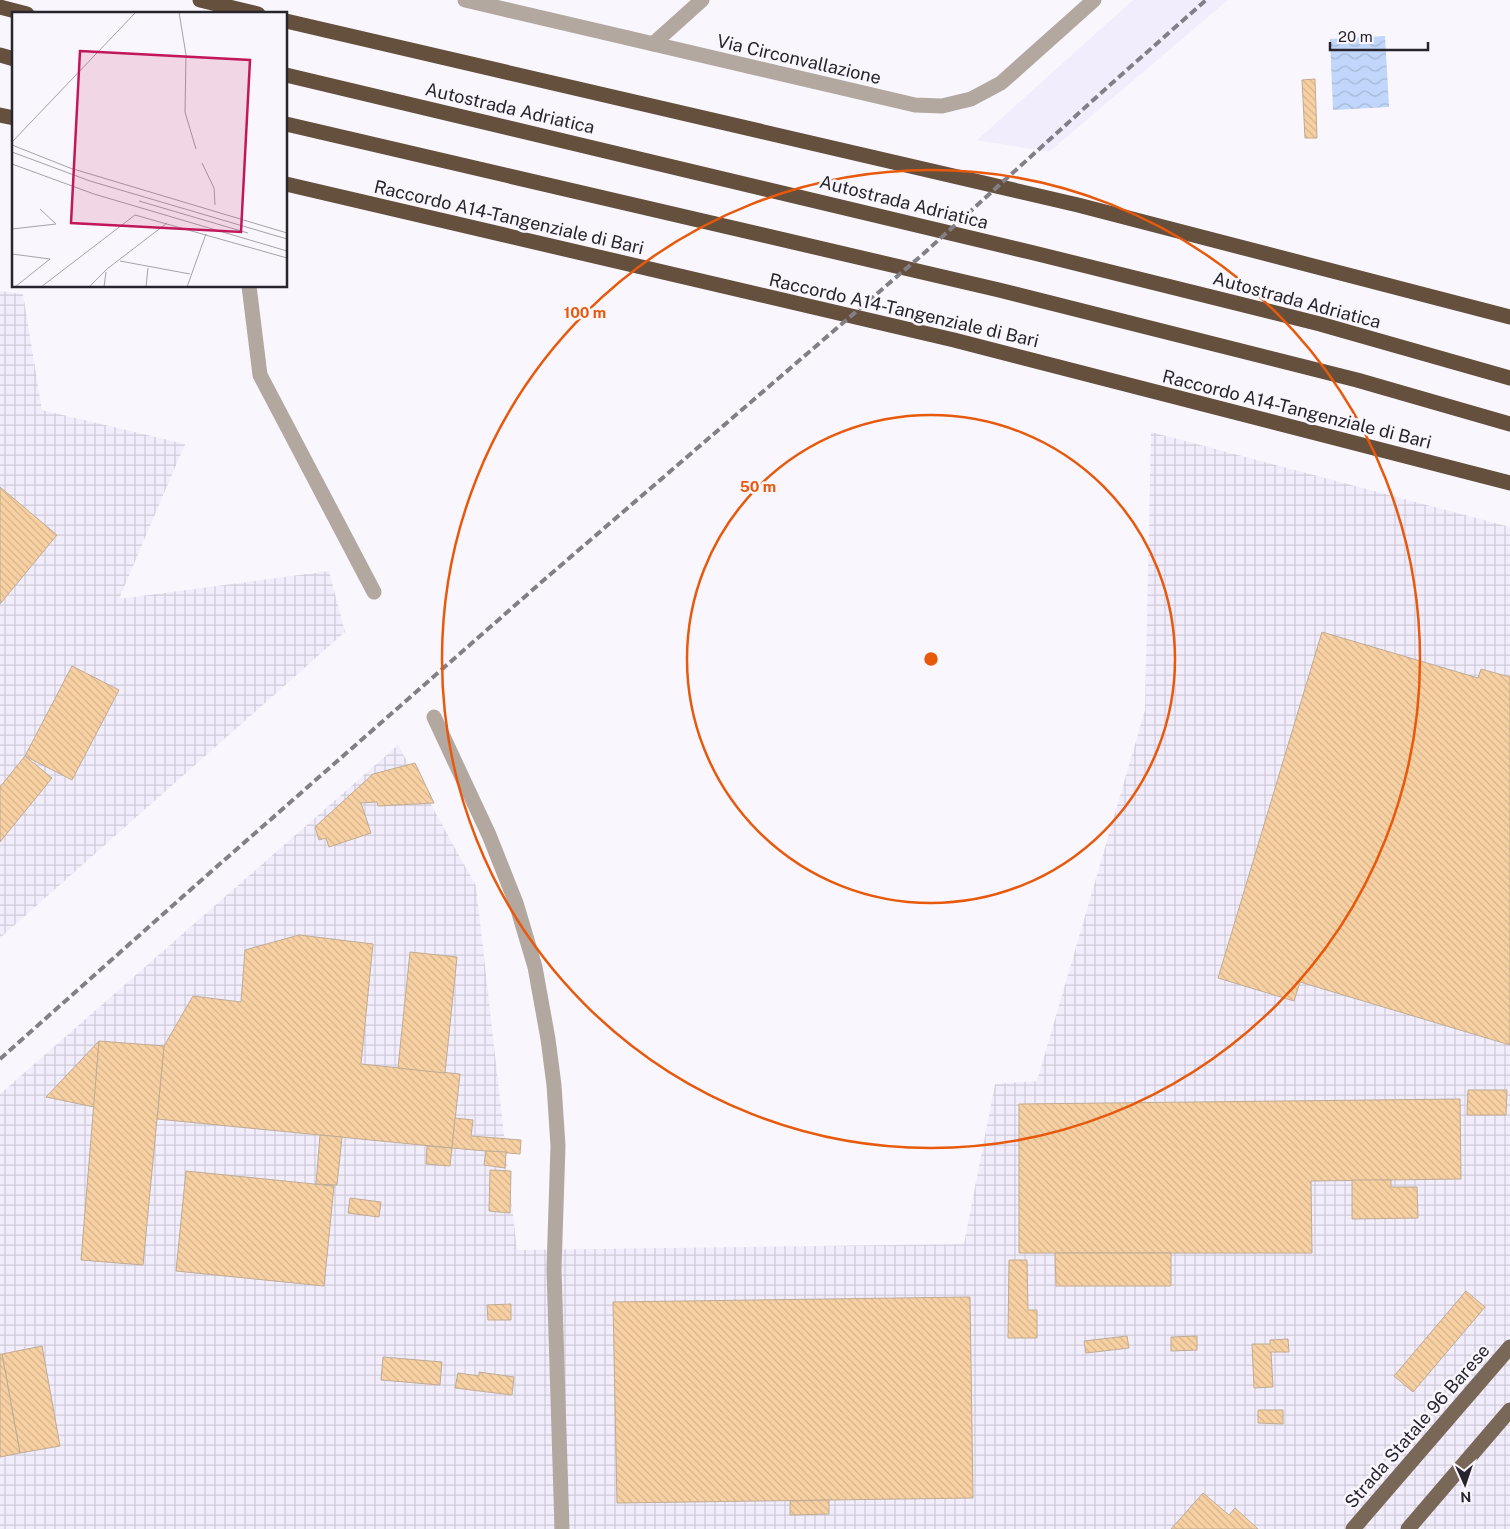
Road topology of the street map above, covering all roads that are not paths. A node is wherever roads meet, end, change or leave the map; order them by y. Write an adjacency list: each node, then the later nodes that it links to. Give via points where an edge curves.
1 (200, 0): 7 (highway)
2 (465, 0): 9 (street, Via Circonvallazione)
3 (702, 0): 9 (street)
4 (1094, 0): 9 (street, Via Circonvallazione, via 1001,82 971,99 942,106 915,105)
5 (0, 8): 6 (highway)
6 (18, 12)
7 (250, 12)
8 (288, 21): 14 (highway, via 1078,205)
9 (653, 44)
10 (288, 75): 15 (highway, Autostrada Adriatica, via 1034,253 1320,324)
11 (288, 124): 16 (highway, via 999,290 1357,380)
12 (288, 184): 17 (highway, Raccordo A14-Tangenziale di Bari, via 954,340)
13 (249, 288): 18 (street, via 260,375)
14 (1510, 317)
15 (1510, 378)
16 (1510, 424)
17 (1510, 482)
18 (374, 592)
19 (434, 717): 22 (street, via 516,903 534,967 548,1039 558,1146 554,1269)
20 (1510, 1347): 23 (main road, Strada Statale 96 Barese)
21 (1510, 1410): 24 (main road)
22 (562, 1529)
23 (1353, 1529)
24 (1408, 1529)

